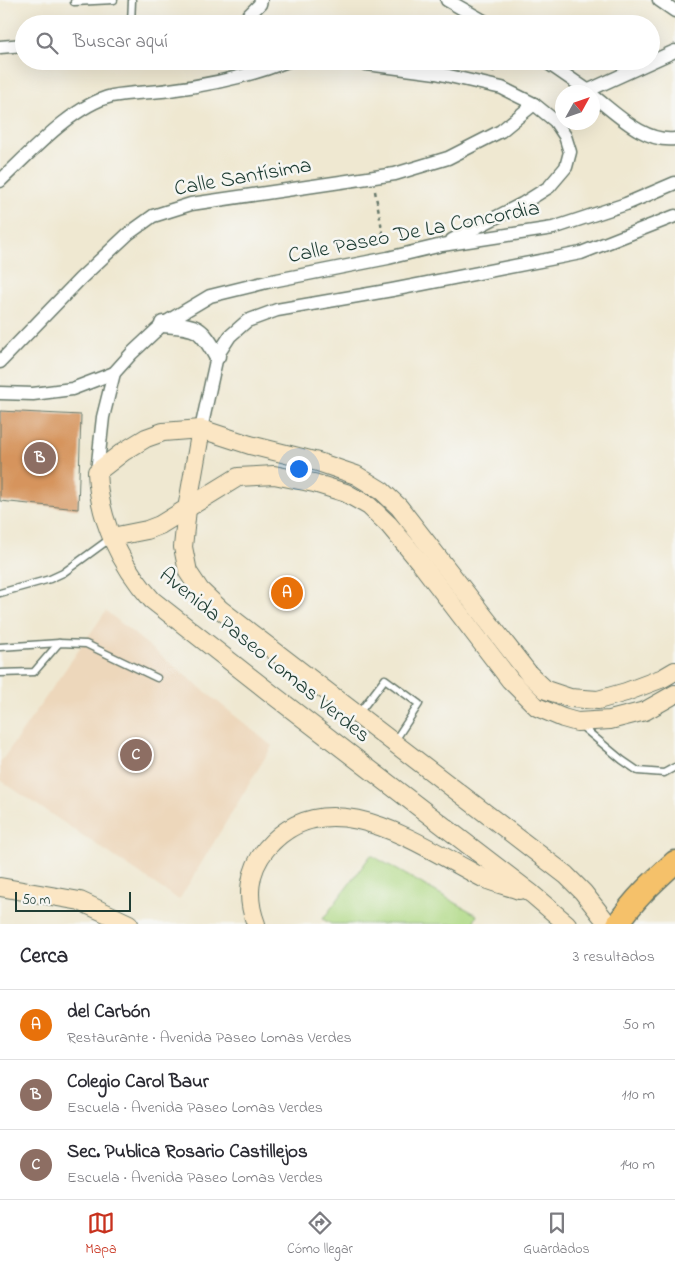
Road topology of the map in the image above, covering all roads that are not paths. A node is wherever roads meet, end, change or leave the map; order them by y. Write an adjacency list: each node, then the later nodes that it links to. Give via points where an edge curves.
1 (114, 0): 6 (lane)
2 (132, 0): 8 (lane)
3 (261, 0): 9 (street)
4 (447, 0): 10 (street)
5 (659, 0): 7 (street)
6 (74, 2)
7 (675, 11)
8 (132, 15)
9 (249, 15)
10 (474, 15)
11 (15, 46): 12 (street)
12 (0, 47)
13 (675, 51): 14 (street)
14 (660, 58)
15 (265, 70): 24 (street, via 214,83 111,96 81,110)
16 (413, 70): 22 (street, via 502,88)
17 (558, 70): 19 (street)
18 (637, 70): 20 (street)
19 (579, 85)
20 (600, 88)
21 (600, 100): 23 (street, via 642,132 665,140)
22 (534, 104): 27 (street, via 555,121 565,136 570,152 566,167 549,187 522,204); 30 (street, Calle Santísima, via 501,131 448,158 395,174 191,204 153,216 128,234 80,279)
23 (675, 139)
24 (0, 181)
25 (675, 183): 27 (street, Calle Paseo De La Concordia, via 626,204 552,228)
26 (675, 216): 29 (street, via 581,253 277,310 247,321 230,336)
27 (442, 245): 28 (street, Calle Paseo De La Concordia, via 210,296)
28 (163, 324): 29 (street, via 192,327 202,333); 31 (street, Avenida Paseo Lomas Verdes)
29 (216, 356): 33 (street, Avenida Paseo Lomas Verdes)
30 (0, 362)
31 (114, 373): 32 (street, via 72,389 34,394); 34 (street, Avenida Paseo Lomas Verdes, via 103,416)
32 (0, 393)
33 (201, 429): 34 (main road, via 164,432 146,438); 35 (main road, Avenida Paseo Lomas Verdes); 40 (main road, via 356,475 382,491 399,507 511,651 546,690 570,698 598,700)
34 (97, 472): 36 (main road, Avenida Paseo Lomas Verdes, via 103,511)
35 (187, 509): 36 (main road, via 147,530); 44 (main road, Avenida Paseo Lomas Verdes, via 183,547 188,572 200,590); 45 (main road, via 238,477 274,475 346,493 369,506 389,525 523,695 537,707)
36 (112, 537): 37 (lane, via 63,573); 50 (main road, Avenida Paseo Lomas Verdes, via 122,559 152,600)
37 (0, 593)
38 (59, 643): 39 (lane); 41 (lane, via 34,672); 42 (lane, via 86,644)
39 (0, 647)
40 (675, 671)
41 (0, 673)
42 (157, 678)
43 (675, 694): 45 (main road, via 645,711 610,720)
44 (357, 716): 46 (main road, Avenida Paseo Lomas Verdes); 46 (lane, via 386,679 419,704)
45 (578, 722): 47 (lane, via 638,771 664,773)
46 (393, 743): 54 (main road, Avenida Paseo Lomas Verdes, via 566,875)
47 (675, 767)
48 (675, 862): 55 (highway, via 625,912)
49 (0, 887): 52 (main road, via 80,901)
50 (532, 894): 51 (main road, Avenida Paseo Lomas Verdes); 53 (main road, via 486,879 365,820 336,816 298,823 281,833 265,849 254,868 249,890)
51 (567, 923)
52 (128, 924)
53 (256, 924)
54 (608, 924)
55 (618, 924)

